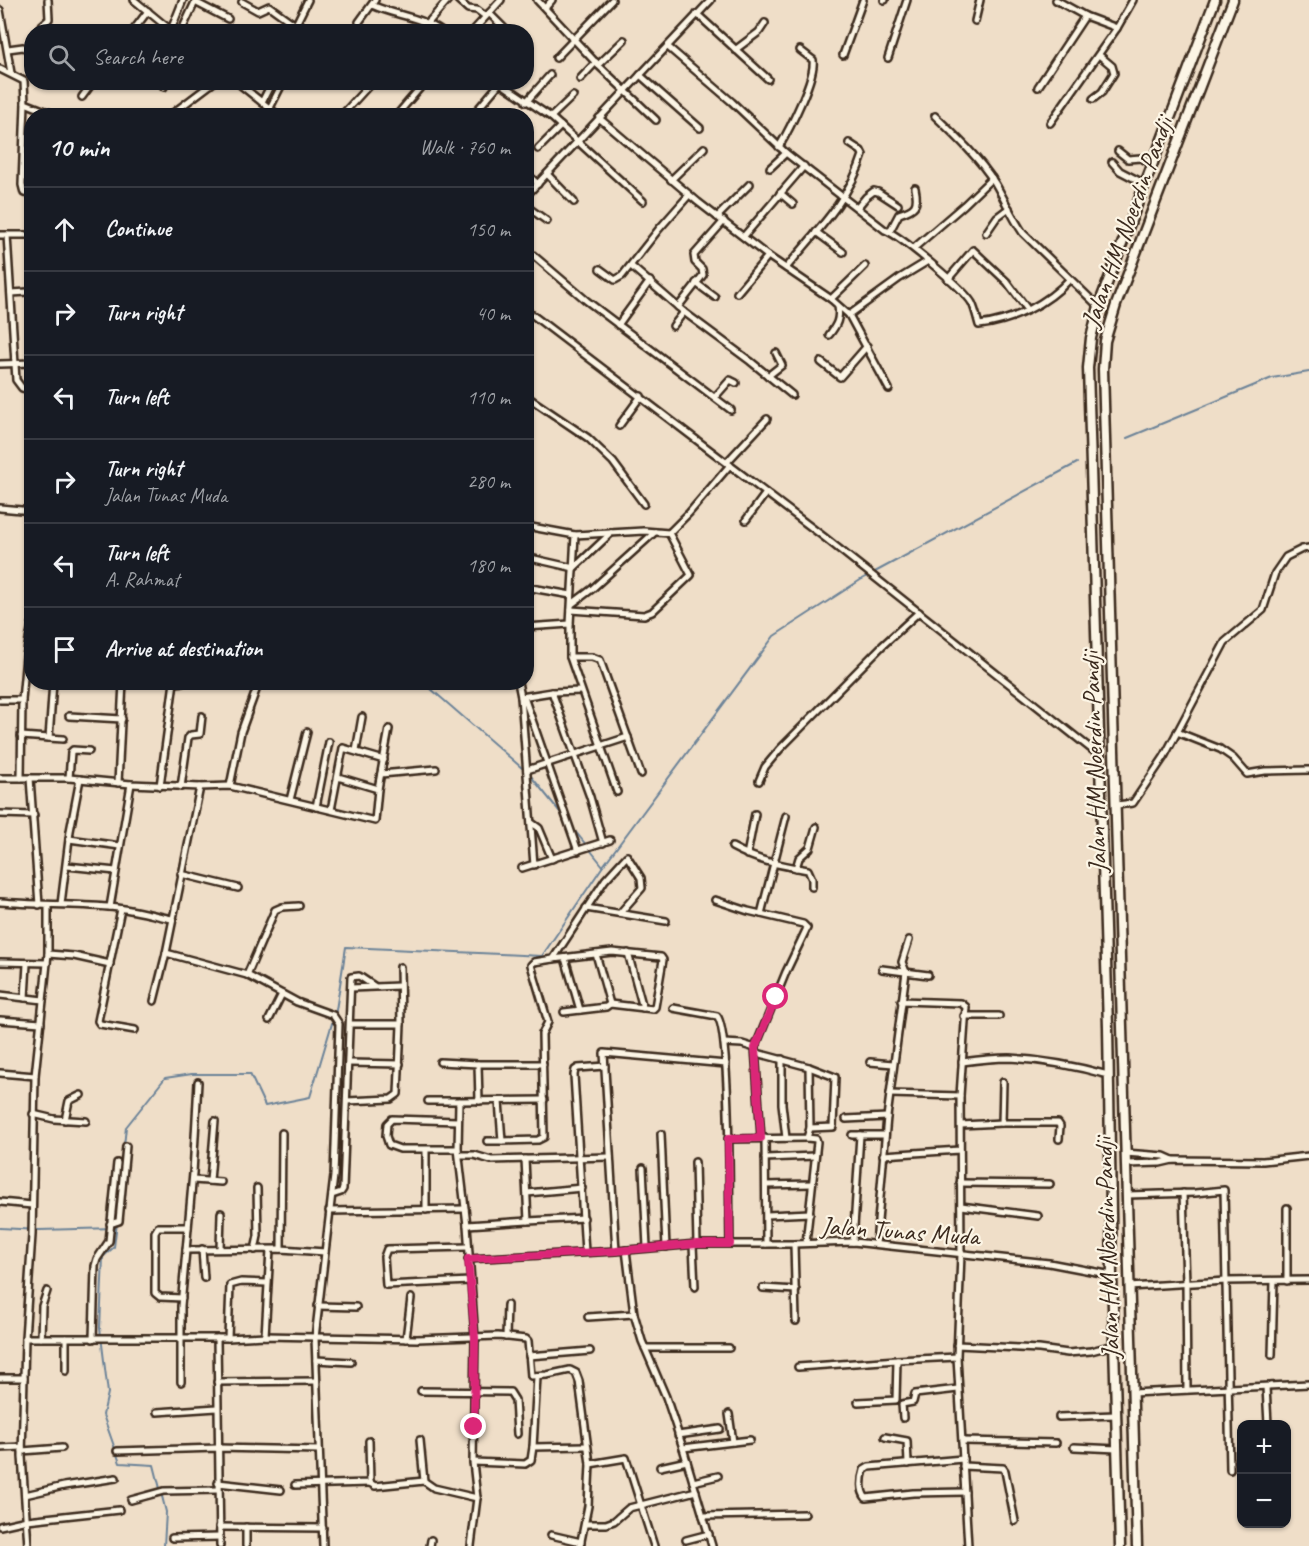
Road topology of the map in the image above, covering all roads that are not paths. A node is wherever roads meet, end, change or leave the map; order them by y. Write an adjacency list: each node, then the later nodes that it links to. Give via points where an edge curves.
1 (48, 0): 33 (street, via 49,19)
2 (134, 0): 24 (street)
3 (183, 0): 36 (street)
4 (308, 0): 38 (street)
5 (448, 0): 31 (street)
6 (458, 0): 26 (street, via 468,9)
7 (501, 0): 26 (street)
8 (537, 0): 22 (street)
9 (552, 0): 22 (street)
10 (612, 0): 43 (street)
11 (711, 0): 25 (street)
12 (863, 0): 50 (street)
13 (907, 0): 53 (street)
14 (980, 0): 29 (street)
15 (1056, 0): 27 (street)
16 (1133, 0): 42 (street)
17 (1215, 0): 104 (main road, Jalan HM Noerdin Pandji)
18 (1233, 0): 253 (main road, Jalan HM Noerdin Pandji, via 1150,212 1105,341)
19 (196, 1): 28 (street); 37 (street)
20 (242, 2): 38 (street, via 258,11 269,6)
21 (373, 2): 30 (street); 31 (street, via 393,13)
22 (546, 8): 43 (street)
23 (0, 10): 47 (street)
24 (147, 11): 34 (street); 35 (street)
25 (697, 14): 45 (street); 48 (street)
26 (487, 15): 40 (street); 41 (street)
27 (1085, 16): 42 (street); 62 (street)
28 (228, 19)
29 (975, 21)
30 (359, 22)
31 (429, 22): 39 (street)
32 (765, 23): 48 (street)
33 (43, 24)
34 (138, 24)
35 (163, 24)
36 (174, 24)
37 (185, 24)
38 (296, 24)
39 (432, 24)
40 (479, 24)
41 (498, 24)
42 (1117, 28): 51 (street)
43 (576, 39): 52 (street); 54 (street)
44 (624, 40): 54 (street)
45 (668, 47): 58 (street); 97 (street)
46 (24, 48): 47 (street)
47 (8, 49): 56 (street)
48 (735, 50): 60 (street)
49 (800, 50): 97 (street, via 813,60 813,68)
50 (843, 55)
51 (1099, 55): 76 (street, via 1114,73); 91 (street)
52 (556, 58)
53 (888, 58)
54 (597, 64): 59 (street); 73 (street)
55 (0, 69): 56 (street)
56 (11, 73): 61 (street)
57 (550, 75): 78 (street)
58 (640, 75): 73 (street); 93 (street)
59 (580, 79)
60 (768, 79)
61 (24, 82)
62 (1038, 87)
63 (25, 90): 79 (street)
64 (87, 90): 75 (street)
65 (203, 90): 82 (street)
66 (247, 90): 77 (street)
67 (268, 90): 77 (street)
68 (279, 90): 83 (street)
69 (364, 90): 84 (street)
70 (418, 90): 85 (street)
71 (494, 90): 86 (street)
72 (510, 90): 78 (street)
73 (626, 91): 89 (street); 90 (street)
74 (573, 96): 88 (street)
75 (82, 97)
76 (1093, 99)
77 (262, 102): 83 (street)
78 (526, 102): 88 (street)
79 (25, 103): 80 (street); 81 (street)
80 (25, 108)
81 (38, 108)
82 (180, 108)
83 (270, 108)
84 (348, 108)
85 (403, 108)
86 (479, 108)
87 (935, 116): 108 (street)
88 (551, 117): 92 (street)
89 (599, 118): 95 (street); 110 (street)
90 (656, 120)
91 (1050, 123)
92 (561, 126): 95 (street); 99 (street)
93 (700, 128)
94 (24, 129): 102 (street)
95 (576, 142): 107 (street); 120 (street)
96 (849, 143): 119 (street, via 863,155)
97 (779, 147): 101 (street)
98 (704, 148): 110 (street)
99 (538, 149)
100 (1118, 151): 104 (street, via 1128,159 1141,158)
101 (786, 153): 105 (street); 106 (street)
102 (23, 155): 116 (street)
103 (1112, 162): 113 (street, via 1120,171)
104 (1152, 164): 113 (main road, Jalan HM Noerdin Pandji)
105 (804, 166): 117 (street); 119 (street)
106 (770, 168)
107 (547, 174): 111 (street); 121 (street)
108 (992, 178): 125 (street); 136 (street)
109 (534, 180): 111 (street)
110 (671, 180): 118 (street)
111 (538, 184): 114 (street)
112 (750, 184): 127 (street)
113 (1145, 184): 156 (main road, Jalan HM Noerdin Pandji)
114 (534, 188)
115 (915, 188): 130 (street, via 917,201 913,208 899,213)
116 (24, 193)
117 (780, 193): 122 (street); 135 (street)
118 (689, 195): 127 (street); 141 (street)
119 (844, 198): 124 (street); 131 (street)
120 (643, 201)
121 (574, 202)
122 (794, 204)
123 (897, 205): 124 (street, via 874,191)
124 (857, 208): 130 (street)
125 (1009, 208): 132 (street); 146 (street, via 1023,233)
126 (534, 212): 128 (street)
127 (717, 217): 129 (street)
128 (547, 221)
129 (724, 221): 135 (street); 148 (street, via 694,255 694,262 704,273)
130 (890, 231): 136 (street)
131 (816, 232): 137 (street); 143 (street)
132 (986, 233)
133 (3, 235): 134 (street); 150 (street)
134 (24, 235)
135 (744, 236): 139 (street)
136 (914, 248): 140 (street)
137 (843, 252)
138 (534, 256): 161 (street)
139 (768, 256): 143 (street); 151 (street)
140 (928, 261): 145 (street); 159 (street)
141 (631, 266): 144 (street, via 617,279); 147 (street)
142 (865, 266): 153 (street)
143 (786, 268): 153 (street)
144 (600, 269)
145 (948, 279): 157 (street, via 971,301 980,325 1009,320); 157 (street, via 973,250 1007,282)
146 (1070, 279): 156 (street); 157 (street)
147 (650, 281): 155 (street); 161 (street)
148 (696, 283): 152 (street); 155 (street)
149 (24, 292): 150 (street)
150 (11, 293): 169 (street)
151 (737, 293)
152 (715, 297)
153 (831, 299): 154 (street)
154 (838, 306): 159 (street); 163 (street, via 840,316)
155 (678, 307): 158 (street)
156 (1099, 307): 229 (main road, Jalan HM Noerdin Pandji, via 1090,338 1088,368)
157 (1028, 310)
158 (684, 312): 162 (street); 170 (street)
159 (849, 315): 164 (street)
160 (534, 316): 175 (street)
161 (618, 324): 176 (street)
162 (674, 326)
163 (829, 334)
164 (867, 346): 166 (street, via 840,377); 173 (street)
165 (776, 353): 170 (street, via 782,365)
166 (822, 362)
167 (24, 363): 169 (street)
168 (0, 364): 169 (street)
169 (15, 364): 172 (street, via 16,380)
170 (768, 376): 174 (street)
171 (736, 383): 176 (street, via 730,380)
172 (24, 388)
173 (889, 389)
174 (792, 395)
175 (640, 396): 180 (street); 181 (street)
176 (715, 397): 178 (street)
177 (534, 401): 183 (street, via 588,438 613,462)
178 (731, 410)
179 (768, 419): 181 (street)
180 (619, 426)
181 (728, 464): 182 (street); 190 (street)
182 (766, 493): 186 (street); 198 (street)
183 (644, 504)
184 (0, 508): 185 (street)
185 (24, 510)
186 (746, 520)
187 (534, 527): 191 (street)
188 (655, 532): 189 (street); 190 (street); 197 (street)
189 (610, 533): 191 (street); 194 (street)
190 (669, 533): 197 (street, via 691,575 652,612 644,615)
191 (575, 535): 194 (street)
192 (1309, 548): 219 (street, via 1286,557 1275,573 1263,610 1226,642)
193 (534, 559): 194 (street)
194 (574, 568): 196 (street)
195 (534, 589): 196 (street)
196 (571, 596): 197 (street)
197 (572, 607): 199 (street)
198 (919, 612): 229 (street); 243 (street, via 780,749)
199 (570, 624): 200 (street); 201 (street)
200 (534, 626)
201 (570, 657): 208 (street); 221 (street, via 600,660)
202 (24, 690): 212 (street)
203 (52, 690): 222 (street)
204 (123, 690): 216 (street)
205 (173, 690): 246 (street)
206 (256, 690): 247 (street, via 241,732)
207 (520, 690): 210 (street)
208 (581, 691): 209 (street); 225 (street)
209 (552, 692): 210 (street); 228 (street)
210 (522, 697): 231 (street); 234 (street)
211 (0, 700): 212 (street)
212 (22, 700): 220 (street)
213 (69, 716): 216 (street)
214 (202, 716): 248 (street, via 200,734 188,738)
215 (362, 717): 227 (street)
216 (122, 719): 244 (street)
217 (389, 729): 230 (street)
218 (307, 732): 252 (street)
219 (1177, 732): 233 (street, via 1220,749 1247,774); 253 (street, via 1133,803)
220 (21, 736): 222 (street); 239 (street)
221 (628, 737): 225 (street); 236 (street)
222 (49, 738): 223 (street)
223 (63, 739)
224 (329, 742): 254 (street)
225 (602, 745): 228 (street); 251 (street)
226 (89, 751): 241 (street, via 71,752)
227 (356, 751): 230 (street); 237 (street, via 342,750)
228 (574, 755): 231 (street); 264 (street)
229 (1100, 756): 345 (main road, Jalan HM Noerdin Pandji)
230 (384, 760): 235 (street)
231 (547, 763): 234 (street); 267 (street)
232 (436, 769): 235 (street)
233 (1309, 771)
234 (527, 772): 260 (street)
235 (381, 774): 250 (street)
236 (641, 774)
237 (338, 777): 250 (street); 255 (street)
238 (0, 778): 239 (street)
239 (21, 778): 240 (street)
240 (30, 778): 241 (street); 258 (street)
241 (69, 778): 242 (street)
242 (80, 779): 244 (street); 262 (street)
243 (759, 781)
244 (118, 783): 245 (street)
245 (131, 784): 246 (street); 265 (street)
246 (160, 786): 248 (street)
247 (230, 786): 249 (street); 252 (street)
248 (181, 787): 249 (street)
249 (200, 788): 276 (street)
250 (378, 789): 255 (street, via 375,821)
251 (617, 792)
252 (290, 800): 254 (street)
253 (1117, 805): 384 (main road, Jalan HM Noerdin Pandji)
254 (316, 807): 255 (street)
255 (331, 810)
256 (0, 814): 258 (street)
257 (755, 814): 268 (street)
258 (34, 815): 282 (street)
259 (786, 816): 271 (street)
260 (532, 823): 269 (street, via 541,831); 270 (street)
261 (816, 827): 274 (street, via 810,848 799,858)
262 (69, 839): 265 (street); 272 (street)
263 (610, 840): 264 (street)
264 (603, 843): 267 (street)
265 (120, 846): 275 (street)
266 (732, 847): 268 (street)
267 (578, 851): 269 (street)
268 (747, 855): 271 (street)
269 (552, 859): 270 (street)
270 (534, 865): 273 (street)
271 (775, 865): 274 (street); 289 (street)
272 (67, 866): 275 (street); 281 (street)
273 (522, 868)
274 (796, 868): 277 (street, via 810,872)
275 (116, 871): 285 (street)
276 (181, 874): 278 (street); 290 (street)
277 (812, 887)
278 (238, 888)
279 (715, 900): 289 (street)
280 (0, 902): 282 (street)
281 (61, 904): 283 (street); 285 (street)
282 (39, 905): 283 (street)
283 (48, 905): 295 (street)
284 (299, 906): 306 (street, via 275,910)
285 (110, 907): 287 (street)
286 (586, 908): 288 (street); 288 (street, via 627,856 641,878 642,888); 298 (street)
287 (121, 909): 290 (street); 302 (street)
288 (620, 913): 291 (street)
289 (762, 914): 331 (street, via 803,924 807,930 786,972)
290 (172, 919): 293 (street)
291 (666, 921)
292 (909, 940): 305 (street, via 902,962)
293 (166, 953): 306 (street); 315 (street)
294 (628, 953): 296 (street); 318 (street); 318 (street, via 663,960 655,1007)
295 (48, 954): 300 (street); 302 (street)
296 (596, 954): 297 (street); 317 (street)
297 (565, 958): 298 (street); 320 (street)
298 (554, 959): 339 (street, via 531,965 548,1022 542,1034)
299 (0, 962): 301 (street)
300 (47, 963): 301 (street); 314 (street)
301 (27, 964): 313 (street)
302 (110, 964): 329 (street, via 99,1022)
303 (400, 967): 309 (street)
304 (882, 969): 305 (street)
305 (906, 972): 307 (street); 316 (street)
306 (246, 975): 311 (street)
307 (928, 975)
308 (374, 986): 309 (street); 310 (street); 310 (street, via 354,975)
309 (399, 986): 328 (street)
310 (351, 988): 327 (street)
311 (282, 994): 325 (street); 408 (street, via 335,1017 339,1029)
312 (0, 995): 313 (street)
313 (25, 998): 314 (street)
314 (44, 1000): 326 (street)
315 (153, 1001)
316 (901, 1001): 322 (street, via 963,1003); 341 (street)
317 (610, 1004): 318 (street); 320 (street)
318 (643, 1008)
319 (674, 1008): 330 (street, via 717,1016 722,1022)
320 (580, 1010): 321 (street)
321 (564, 1012)
322 (964, 1016): 323 (street); 335 (street)
323 (999, 1016)
324 (0, 1020): 326 (street)
325 (268, 1020)
326 (41, 1023): 346 (street)
327 (350, 1024): 328 (street); 336 (street)
328 (401, 1024): 337 (street)
329 (135, 1030)
330 (724, 1043): 331 (street, via 742,1044); 340 (street)
331 (756, 1051): 332 (street); 373 (street)
332 (782, 1059): 343 (street); 374 (street)
333 (440, 1062): 338 (street)
334 (870, 1062): 341 (street)
335 (962, 1062): 345 (street, via 1007,1058 1066,1064); 351 (street)
336 (349, 1064): 337 (street); 353 (street)
337 (400, 1064): 353 (street, via 397,1096)
338 (478, 1064): 339 (street); 356 (street)
339 (543, 1064): 352 (street)
340 (726, 1064): 342 (street, via 604,1053); 376 (street)
341 (893, 1065): 349 (street)
342 (605, 1066): 388 (street); 389 (street, via 578,1068 574,1072)
343 (809, 1067): 367 (street); 367 (street, via 835,1077 834,1127)
344 (0, 1073): 346 (street)
345 (1108, 1075): 448 (main road, Jalan HM Noerdin Pandji)
346 (35, 1076): 358 (street)
347 (198, 1082): 397 (street)
348 (1003, 1082): 365 (street)
349 (890, 1094): 351 (street); 359 (street)
350 (81, 1095): 361 (street, via 69,1101)
351 (960, 1096): 366 (street)
352 (544, 1100): 357 (street); 379 (street, via 544,1137)
353 (347, 1101): 408 (street, via 343,1189)
354 (428, 1101): 355 (street)
355 (459, 1101): 356 (street); 364 (street)
356 (479, 1101): 357 (street)
357 (499, 1101): 379 (street)
358 (33, 1114): 361 (street); 411 (street)
359 (887, 1117): 360 (street); 372 (street)
360 (846, 1119)
361 (65, 1120): 362 (street)
362 (86, 1121)
363 (215, 1121): 398 (street)
364 (458, 1121): 381 (street, via 389,1121 389,1145); 383 (street)
365 (1002, 1123): 366 (street); 377 (street, via 1058,1123)
366 (961, 1125): 382 (street)
367 (810, 1128): 375 (street)
368 (282, 1133): 438 (street)
369 (661, 1134): 435 (street)
370 (852, 1135): 371 (street)
371 (860, 1135): 372 (street); 426 (street)
372 (885, 1135): 385 (street)
373 (763, 1138): 374 (street); 376 (street); 390 (street)
374 (786, 1138): 375 (street)
375 (807, 1138): 386 (street, via 816,1139)
376 (728, 1139): 428 (street)
377 (1059, 1139)
378 (487, 1141): 379 (street)
379 (502, 1141)
380 (126, 1146): 423 (street)
381 (426, 1150): 383 (street); 415 (street)
382 (960, 1150): 385 (street); 400 (street)
383 (459, 1152): 391 (street, via 491,1160); 414 (street)
384 (1125, 1153): 392 (street); 395 (main road, Jalan HM Noerdin Pandji)
385 (883, 1155): 432 (street)
386 (815, 1156): 390 (street); 401 (street)
387 (1309, 1156): 392 (street, via 1263,1161)
388 (610, 1157): 389 (street); 443 (street)
389 (580, 1158): 391 (street); 405 (street)
390 (765, 1158): 403 (street)
391 (525, 1159): 406 (street)
392 (1173, 1160): 395 (street)
393 (695, 1162): 427 (street)
394 (117, 1163): 423 (street)
395 (1126, 1164): 409 (main road, Jalan HM Noerdin Pandji)
396 (643, 1168): 434 (street)
397 (193, 1180): 398 (street); 425 (street)
398 (210, 1181): 399 (street)
399 (220, 1182)
400 (960, 1183): 402 (street); 412 (street)
401 (812, 1184): 403 (street); 418 (street)
402 (1050, 1184)
403 (766, 1185): 419 (street)
404 (257, 1188): 440 (street)
405 (582, 1188): 406 (street); 421 (street)
406 (527, 1193): 422 (street)
407 (1183, 1193): 409 (street); 452 (street, via 1224,1190); 456 (street)
408 (332, 1195): 416 (street)
409 (1126, 1195): 458 (main road, Jalan HM Noerdin Pandji)
410 (0, 1202): 411 (street)
411 (32, 1205): 472 (street)
412 (960, 1206): 420 (street); 446 (street)
413 (1287, 1208): 454 (street)
414 (465, 1209): 415 (street); 424 (street)
415 (426, 1210): 416 (street)
416 (329, 1211): 444 (street)
417 (221, 1213): 437 (street)
418 (810, 1213): 419 (street); 431 (street)
419 (767, 1215): 429 (street)
420 (1038, 1216)
421 (584, 1218): 422 (street); 445 (street)
422 (528, 1221): 424 (street)
423 (112, 1225): 480 (street, via 107,1246 95,1266)
424 (467, 1225): 433 (street)
425 (188, 1227): 439 (street); 462 (street, via 158,1227 155,1232 155,1293 160,1297)
426 (853, 1242): 431 (street, Jalan Tunas Muda); 432 (street, Jalan Tunas Muda)
427 (695, 1244): 428 (street, Jalan Tunas Muda); 435 (street, Jalan Tunas Muda); 457 (street)
428 (730, 1244): 429 (street, Jalan Tunas Muda)
429 (766, 1244): 430 (street, Jalan Tunas Muda)
430 (794, 1244): 431 (street, Jalan Tunas Muda); 460 (street)
431 (806, 1244)
432 (876, 1244): 446 (street, Jalan Tunas Muda)
433 (468, 1247): 447 (street); 451 (street, via 387,1249 384,1257 386,1285)
434 (647, 1247): 435 (street, Jalan Tunas Muda); 442 (street, Jalan Tunas Muda)
435 (666, 1247)
436 (202, 1249): 437 (street); 439 (street); 449 (street)
437 (220, 1249): 440 (street)
438 (281, 1249): 441 (street); 444 (street)
439 (186, 1250): 462 (street)
440 (255, 1250): 441 (street)
441 (270, 1250): 455 (street)
442 (626, 1250): 443 (street, Jalan Tunas Muda); 467 (street)
443 (616, 1251): 445 (street, Jalan Tunas Muda)
444 (325, 1252): 464 (street)
445 (585, 1252): 447 (street, Jalan Tunas Muda)
446 (961, 1254): 448 (street, Jalan Tunas Muda, via 1049,1263); 482 (street)
447 (468, 1259): 451 (street)
448 (1112, 1275): 483 (main road, Jalan HM Noerdin Pandji)
449 (204, 1278)
450 (1309, 1280): 454 (street)
451 (470, 1281): 479 (street)
452 (1226, 1281): 453 (street); 456 (street); 503 (street)
453 (1274, 1281): 454 (street); 487 (street)
454 (1287, 1281)
455 (267, 1283): 470 (street); 477 (street, via 230,1285)
456 (1186, 1283): 458 (street); 505 (street)
457 (694, 1287)
458 (1129, 1287): 508 (main road, Jalan HM Noerdin Pandji)
459 (763, 1288): 460 (street)
460 (796, 1290): 469 (street)
461 (47, 1291): 473 (street, via 42,1306)
462 (182, 1298): 475 (street)
463 (411, 1298): 481 (street)
464 (318, 1305): 466 (street); 478 (street)
465 (507, 1305): 471 (street)
466 (356, 1307)
467 (633, 1314): 468 (street); 484 (street)
468 (588, 1317)
469 (796, 1321)
470 (265, 1336): 477 (street); 478 (street)
471 (506, 1337): 479 (street); 488 (street, via 526,1339)
472 (25, 1338): 473 (street); 497 (street)
473 (41, 1338): 474 (street)
474 (66, 1338): 480 (street); 494 (street)
475 (180, 1338): 476 (street); 480 (street); 499 (street)
476 (217, 1338): 477 (street); 500 (street)
477 (228, 1338)
478 (315, 1338): 481 (street); 490 (street)
479 (475, 1338): 481 (street); 507 (street)
480 (95, 1339)
481 (406, 1339)
482 (957, 1345): 483 (street, via 1068,1353); 489 (street)
483 (1114, 1345): 513 (main road, Jalan HM Noerdin Pandji)
484 (645, 1348): 485 (street); 519 (street)
485 (729, 1348)
486 (590, 1351): 488 (street)
487 (1272, 1355)
488 (529, 1356): 495 (street, via 530,1374)
489 (957, 1357): 491 (street); 504 (street)
490 (316, 1360): 492 (street); 498 (street)
491 (897, 1360): 493 (street); 509 (street, via 896,1400)
492 (351, 1362)
493 (798, 1367)
494 (66, 1371)
495 (537, 1377): 527 (street, via 570,1370 576,1374); 528 (street)
496 (0, 1378): 497 (street)
497 (24, 1378): 534 (street)
498 (316, 1381): 500 (street); 536 (street)
499 (181, 1382)
500 (217, 1382): 510 (street)
501 (1309, 1384): 502 (street)
502 (1266, 1387): 503 (street); 516 (street)
503 (1228, 1388): 505 (street); 545 (street)
504 (958, 1389): 515 (street, via 915,1394 913,1402 902,1404); 525 (street)
505 (1187, 1390): 508 (street)
506 (421, 1391): 507 (street)
507 (474, 1392): 518 (street, via 510,1392); 540 (street)
508 (1132, 1393): 586 (main road, Jalan HM Noerdin Pandji)
509 (858, 1402)
510 (217, 1408): 511 (street); 530 (street)
511 (157, 1412)
512 (729, 1414): 524 (street)
513 (1116, 1415): 514 (street); 535 (main road, Jalan HM Noerdin Pandji)
514 (1059, 1416)
515 (903, 1418)
516 (1268, 1420)
517 (720, 1429): 519 (street)
518 (517, 1434)
519 (678, 1435): 531 (street)
520 (885, 1437): 542 (street, via 907,1441)
521 (420, 1440): 548 (street)
522 (750, 1440): 524 (street)
523 (369, 1441): 551 (street)
524 (733, 1442): 531 (street)
525 (962, 1442): 526 (street); 538 (street)
526 (1056, 1443)
527 (586, 1446): 528 (street); 541 (street)
528 (533, 1447): 540 (street, via 531,1460 525,1464)
529 (62, 1448): 534 (street)
530 (218, 1448): 536 (street); 537 (street); 553 (street)
531 (684, 1448): 539 (street)
532 (1074, 1448): 535 (street)
533 (0, 1449): 534 (street)
534 (22, 1449): 557 (street)
535 (1117, 1449): 585 (main road, Jalan HM Noerdin Pandji)
536 (319, 1450): 550 (street)
537 (117, 1451)
538 (963, 1459): 542 (street); 543 (street)
539 (687, 1461): 544 (street); 549 (street)
540 (473, 1462): 558 (street)
541 (590, 1464): 560 (street, via 626,1458); 566 (street)
542 (908, 1464): 556 (street, via 864,1470 865,1497)
543 (963, 1466): 556 (street); 565 (street, via 1003,1468)
544 (660, 1467)
545 (1230, 1470)
546 (718, 1476): 549 (street)
547 (116, 1478): 557 (street)
548 (424, 1481): 551 (street); 558 (street, via 434,1488)
549 (693, 1482): 555 (street)
550 (321, 1484): 551 (street); 552 (street); 570 (street)
551 (369, 1484)
552 (295, 1485)
553 (218, 1486): 554 (street); 559 (street, via 164,1491); 568 (street)
554 (281, 1490)
555 (696, 1491): 560 (street); 563 (street)
556 (964, 1492): 584 (street)
557 (25, 1495): 564 (street)
558 (477, 1498): 581 (street)
559 (131, 1500)
560 (640, 1505): 566 (street, via 606,1524); 582 (street)
561 (119, 1510): 564 (street)
562 (805, 1514): 563 (street)
563 (703, 1516): 572 (street)
564 (27, 1520): 567 (street); 577 (street)
565 (1015, 1521)
566 (585, 1524): 576 (street)
567 (0, 1526)
568 (219, 1527): 569 (street); 573 (street)
569 (246, 1527): 570 (street); 579 (street)
570 (323, 1528): 580 (street)
571 (551, 1534): 576 (street)
572 (709, 1534): 575 (street); 583 (street)
573 (220, 1537): 574 (street); 578 (street)
574 (172, 1538)
575 (687, 1540)
576 (580, 1544)
577 (28, 1546)
578 (220, 1546)
579 (246, 1546)
580 (323, 1546)
581 (471, 1546)
582 (654, 1546)
583 (712, 1546)
584 (968, 1546)
585 (1120, 1546)
586 (1137, 1546)

